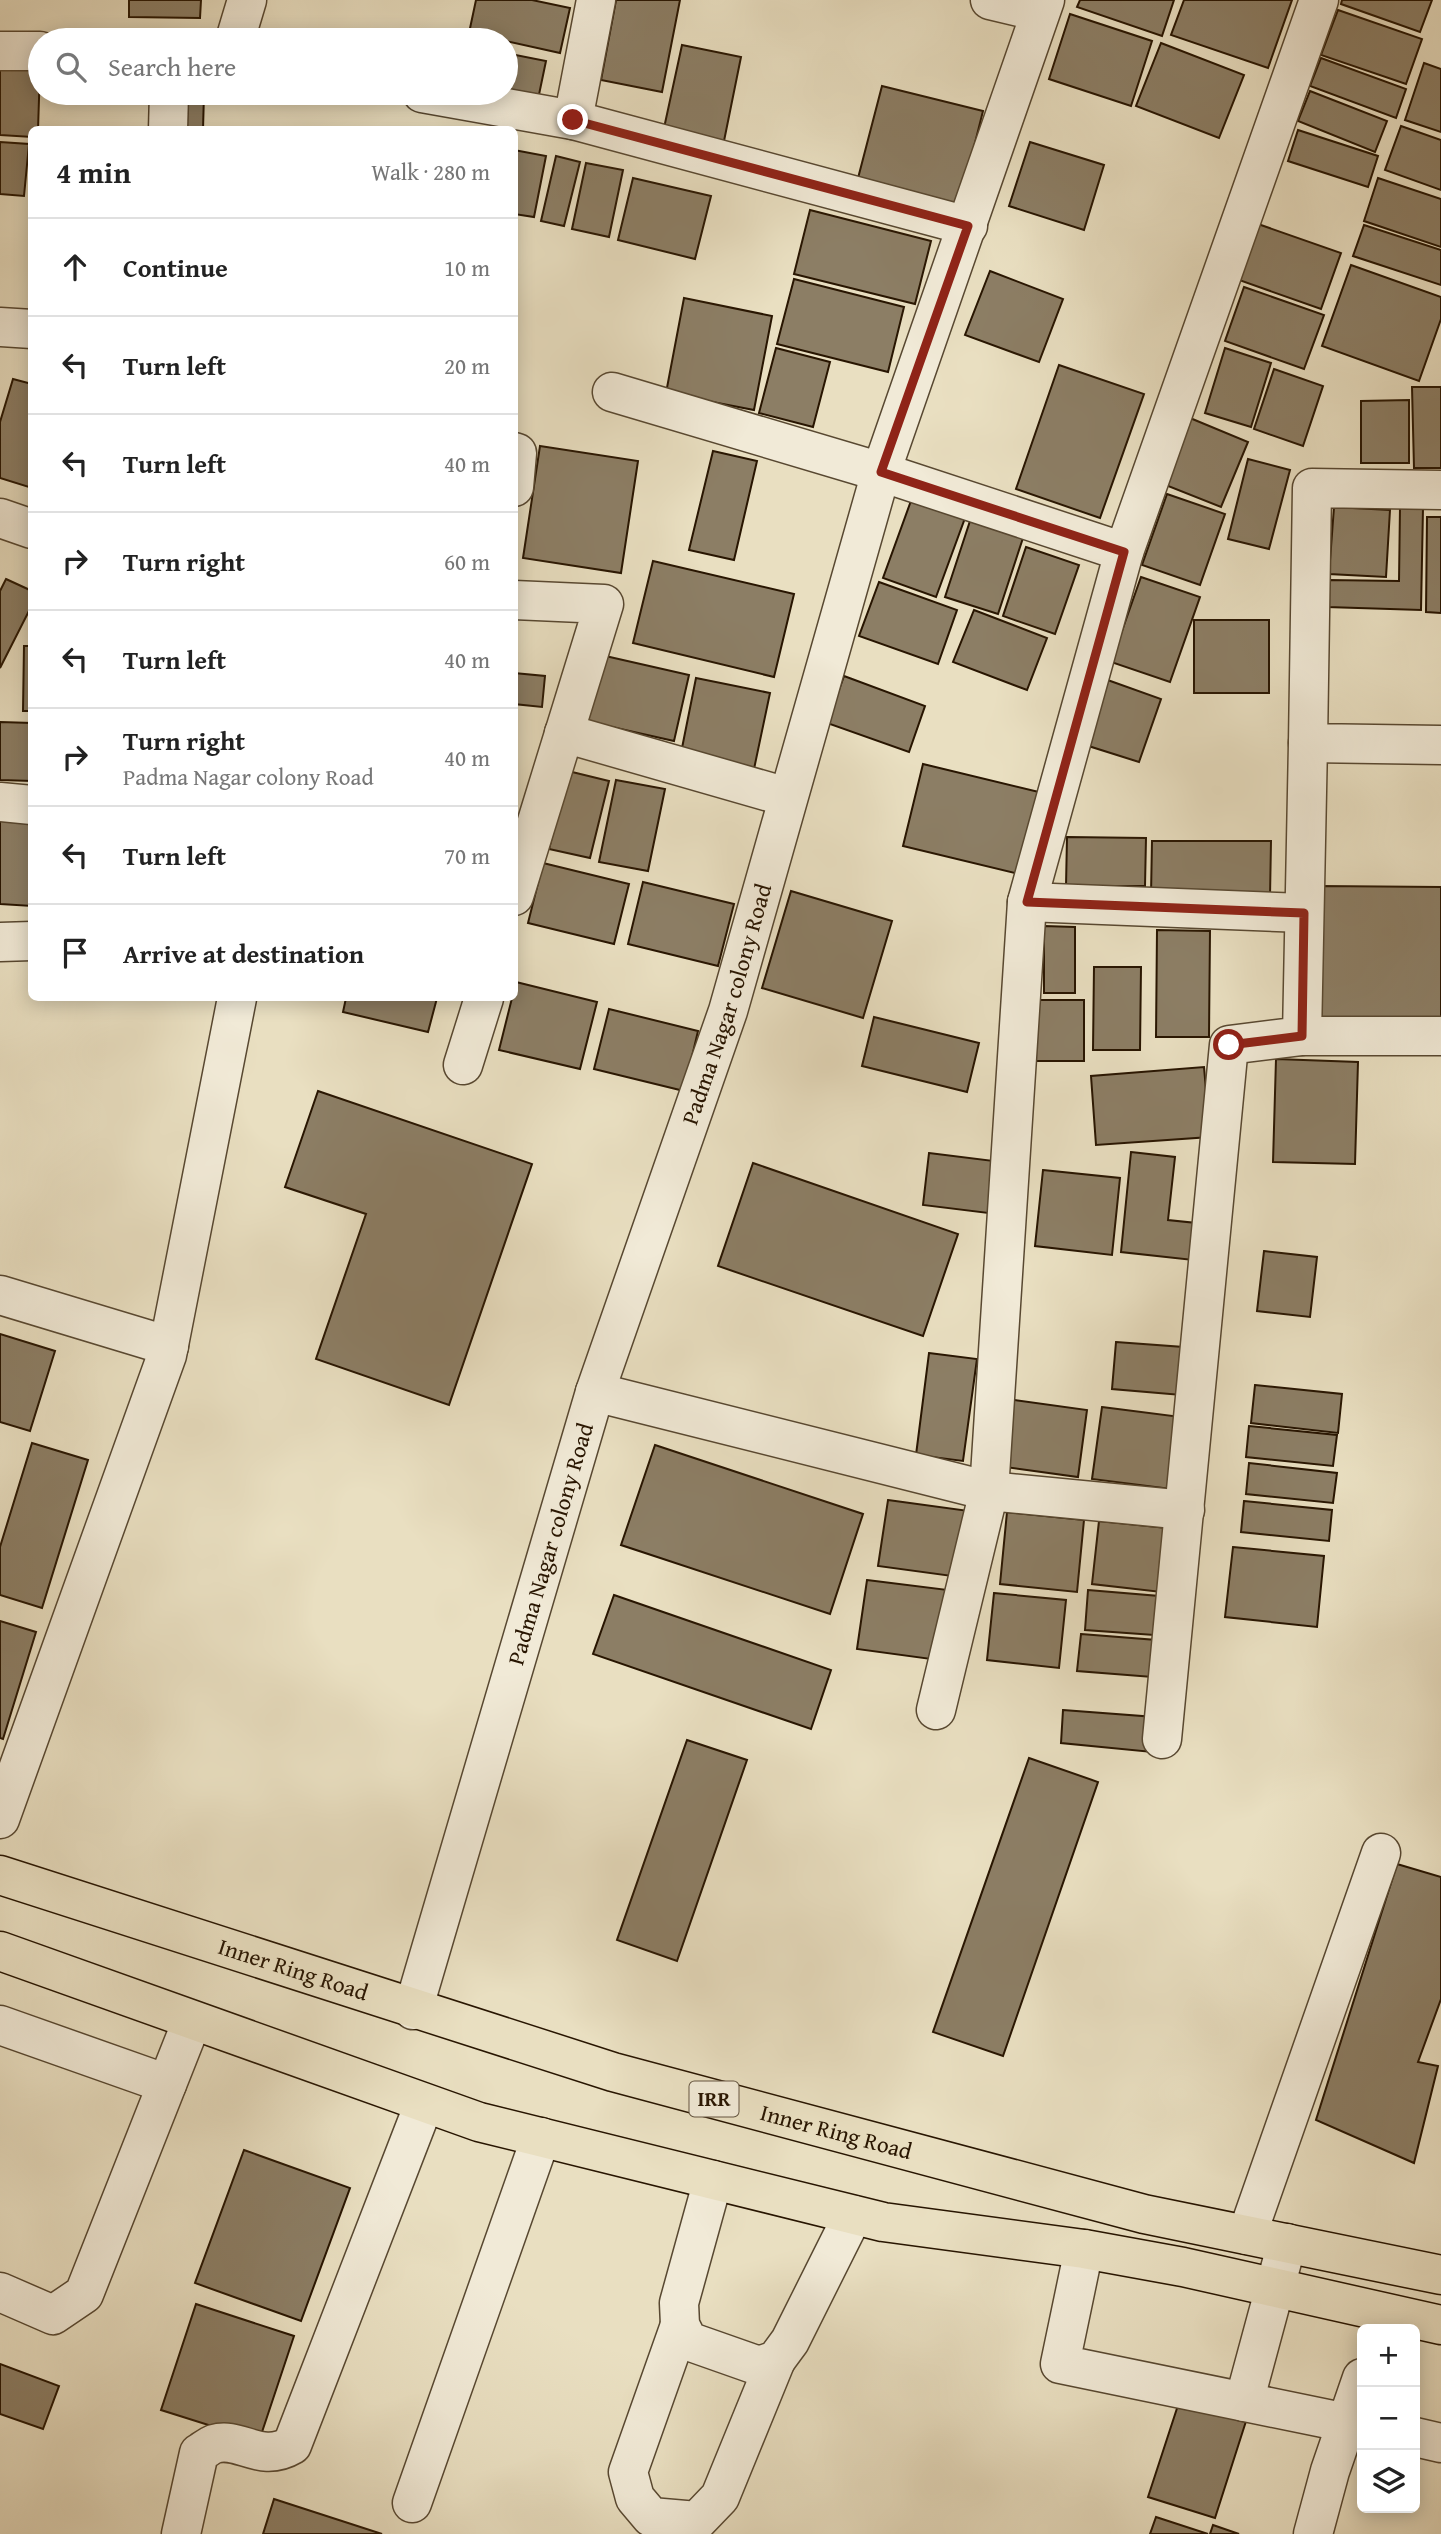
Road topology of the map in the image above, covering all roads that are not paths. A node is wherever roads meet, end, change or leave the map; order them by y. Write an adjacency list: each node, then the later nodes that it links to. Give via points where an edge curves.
1 (247, 0): 6 (street)
2 (596, 0): 11 (street)
3 (990, 0): 5 (street)
4 (1319, 0): 21 (street)
5 (1043, 6): 13 (street, Padma Nagar colony Road)
6 (239, 28)
7 (0, 51): 8 (street)
8 (28, 51)
9 (169, 105): 12 (street)
10 (429, 106): 11 (street)
11 (573, 120): 13 (street)
12 (169, 126)
13 (968, 226): 17 (street, Padma Nagar colony Road)
14 (0, 327): 15 (street)
15 (28, 329)
16 (612, 391): 17 (street)
17 (881, 472): 21 (street); 26 (street, Padma Nagar colony Road)
18 (1441, 490): 24 (street, via 1312,488)
19 (0, 518): 20 (street)
20 (28, 528)
21 (1124, 552): 30 (street)
22 (518, 600): 23 (street, via 604,604)
23 (564, 733): 26 (street); 29 (street)
24 (1308, 743): 25 (street); 31 (street)
25 (1441, 745)
26 (787, 797): 41 (street, Padma Nagar colony Road, via 728,1011)
27 (0, 802): 28 (street)
28 (28, 805)
29 (518, 883)
30 (1027, 902): 31 (street); 42 (street)
31 (1304, 913): 36 (street)
32 (28, 941): 33 (street)
33 (0, 942)
34 (236, 1001): 40 (street)
35 (483, 1001): 38 (street)
36 (1302, 1036): 37 (street); 43 (street, via 1229,1045)
37 (1441, 1036)
38 (463, 1065)
39 (0, 1295): 40 (street)
40 (169, 1346): 46 (street)
41 (595, 1392): 42 (street); 50 (street, Padma Nagar colony Road)
42 (989, 1491): 43 (street); 44 (street)
43 (1185, 1510): 45 (street)
44 (936, 1710)
45 (1162, 1738)
46 (0, 1819)
47 (1381, 1853): 58 (street)
48 (0, 1875): 50 (highway, Inner Ring Road / IRR)
49 (0, 1951): 51 (highway)
50 (413, 2010): 58 (highway, Inner Ring Road / IRR, via 613,2072 1144,2214)
51 (192, 2021): 53 (street); 54 (highway)
52 (0, 2025): 53 (street)
53 (167, 2084): 63 (street, via 85,2294 53,2315)
54 (424, 2104): 55 (highway); 74 (street, via 292,2445 258,2453 214,2444 199,2454)
55 (541, 2137): 56 (highway); 73 (street)
56 (713, 2180): 57 (highway); 65 (street, via 679,2303)
57 (853, 2215): 60 (highway); 67 (street, via 812,2301)
58 (1247, 2235): 59 (highway, Inner Ring Road / IRR)
59 (1287, 2243): 61 (highway, Inner Ring Road / IRR); 62 (street)
60 (1084, 2249): 62 (highway); 69 (street, via 1060,2364)
61 (1441, 2275)
62 (1277, 2288): 64 (highway); 69 (street)
63 (0, 2292)
64 (1382, 2321): 66 (highway)
65 (680, 2325): 67 (street, via 688,2341 759,2366); 67 (street, via 628,2472 635,2498 651,2517 697,2521 720,2497)
66 (1441, 2325)
67 (776, 2360)
68 (1360, 2387): 70 (street)
69 (1244, 2402): 70 (street)
70 (1354, 2424): 75 (street)
71 (1420, 2438): 72 (street)
72 (1441, 2443)
73 (412, 2503)
74 (181, 2534)
75 (1313, 2534)

